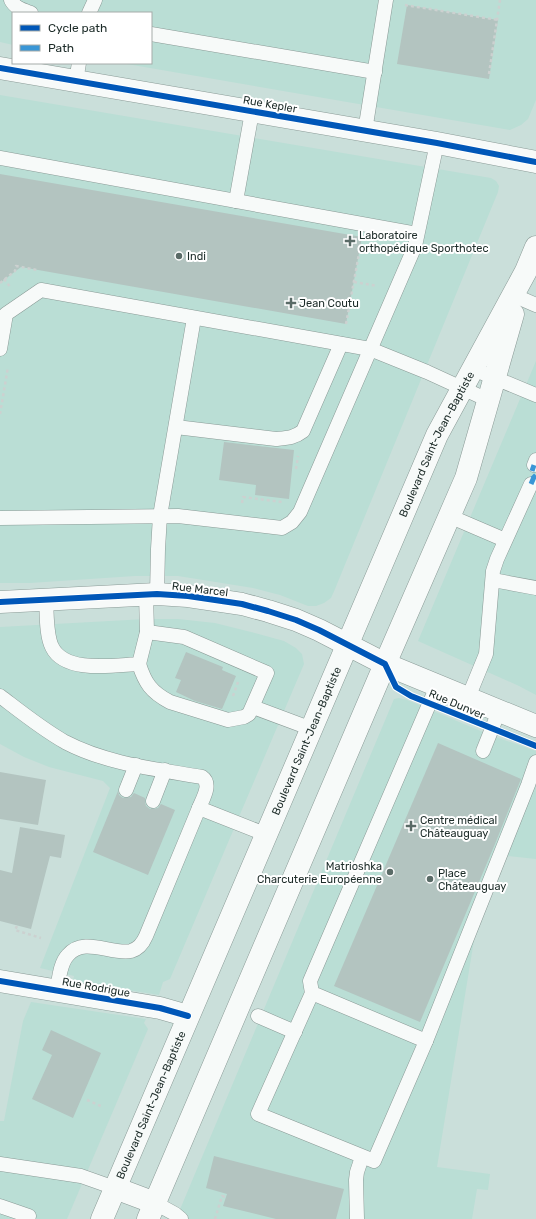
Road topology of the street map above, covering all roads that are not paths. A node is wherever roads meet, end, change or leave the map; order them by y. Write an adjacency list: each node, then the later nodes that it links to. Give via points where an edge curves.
1 (11, 0): 4 (lane, via 13,4)
2 (95, 0): 5 (lane)
3 (386, 0): 9 (lane)
4 (28, 12)
5 (89, 12)
6 (152, 34): 9 (lane)
7 (0, 68): 8 (main road, Rue Kepler)
8 (77, 72): 10 (main road, Rue Kepler)
9 (375, 72): 11 (lane)
10 (252, 112): 11 (main road, Rue Kepler); 15 (lane)
11 (366, 131): 12 (main road, Rue Kepler)
12 (437, 143): 14 (main road, Rue Kepler); 16 (lane)
13 (0, 158): 15 (lane)
14 (536, 162)
15 (236, 201): 16 (lane)
16 (417, 234): 22 (lane, via 415,246)
17 (536, 247): 18 (main road, Boulevard Saint-Jean-Baptiste, via 526,271)
18 (522, 299): 23 (main road, Boulevard Saint-Jean-Baptiste); 24 (main road, Boulevard Saint-Jean-Baptiste)
19 (194, 318): 20 (lane); 21 (lane, via 41,290 6,314); 28 (lane)
20 (341, 344): 22 (lane); 28 (lane, via 303,431 297,436 276,439)
21 (0, 349)
22 (370, 349): 25 (lane); 30 (lane, via 300,512 292,522 282,528)
23 (473, 369): 24 (lane); 25 (main road, Boulevard Saint-Jean-Baptiste)
24 (495, 378): 26 (lane); 27 (main road, Boulevard Saint-Jean-Baptiste)
25 (462, 389): 27 (lane); 40 (main road, Boulevard Saint-Jean-Baptiste, via 437,434)
26 (536, 395)
27 (488, 400): 31 (main road, Boulevard Saint-Jean-Baptiste, via 466,478)
28 (176, 427): 30 (lane)
29 (531, 484): 33 (lane)
30 (160, 516): 32 (lane); 36 (lane)
31 (449, 516): 33 (lane); 42 (main road, Boulevard Saint-Jean-Baptiste)
32 (0, 518)
33 (505, 540): 34 (lane, via 496,559)
34 (493, 580): 35 (lane); 45 (lane, via 486,654)
35 (536, 588)
36 (151, 594): 37 (main road, Rue Marcel); 39 (lane); 40 (main road, Rue Marcel, via 214,600 268,611 296,620)
37 (46, 600): 38 (main road, Rue Marcel); 41 (lane, via 52,647 64,659 90,666)
38 (0, 602)
39 (147, 632): 41 (lane); 46 (lane, via 184,637 267,673)
40 (347, 645): 42 (main road, Rue Marcel); 49 (main road, Boulevard Saint-Jean-Baptiste)
41 (139, 664): 46 (lane, via 148,685 170,702 228,720 250,714)
42 (385, 664): 43 (main road, Rue Dunver); 69 (main road, Boulevard Saint-Jean-Baptiste)
43 (437, 686): 45 (main road, Rue Dunver); 60 (lane, via 310,981)
44 (0, 696): 52 (lane, via 66,742 99,756)
45 (468, 698): 47 (main road, Rue Dunver)
46 (253, 707): 49 (lane)
47 (499, 711): 48 (main road, Rue Dunver); 50 (lane)
48 (536, 726)
49 (312, 729): 57 (main road, Boulevard Saint-Jean-Baptiste)
50 (483, 751)
51 (536, 762): 64 (lane)
52 (136, 765): 53 (lane); 54 (lane)
53 (165, 770): 55 (lane); 56 (lane, via 206,780 208,784)
54 (126, 790)
55 (153, 801)
56 (199, 808): 57 (lane); 59 (lane, via 142,944 131,951 87,946 72,951 64,961)
57 (265, 834): 61 (main road, Boulevard Saint-Jean-Baptiste)
58 (0, 981): 59 (main road, Rue Rodrigue)
59 (56, 990): 61 (main road, Rue Rodrigue, via 160,1008)
60 (312, 993): 63 (lane); 64 (lane)
61 (188, 1016): 67 (main road, Boulevard Saint-Jean-Baptiste)
62 (258, 1016): 63 (lane)
63 (295, 1032): 65 (lane, via 258,1114)
64 (426, 1041): 65 (lane, via 374,1161)
65 (362, 1157): 73 (lane, via 356,1172)
66 (0, 1164): 67 (lane, via 81,1176)
67 (115, 1188): 69 (main road); 71 (main road, Boulevard Saint-Jean-Baptiste)
68 (0, 1206): 70 (lane, via 29,1216)
69 (152, 1211): 72 (lane, via 175,1214)
70 (28, 1219)
71 (102, 1219)
72 (182, 1219)
73 (357, 1219)

